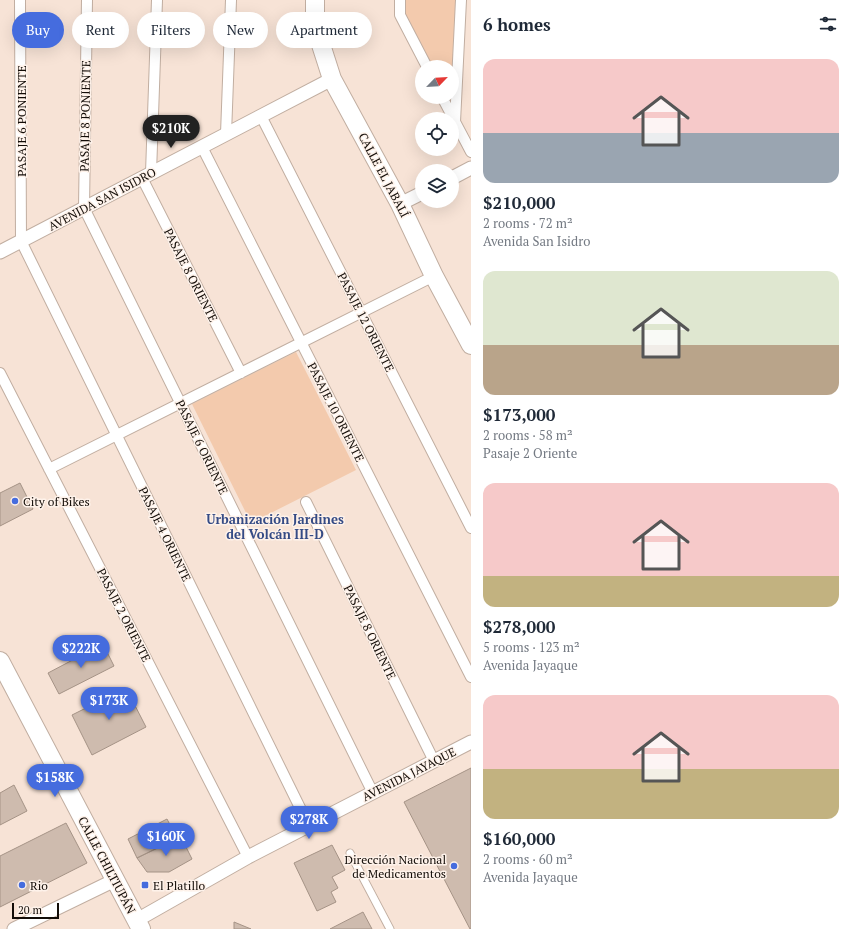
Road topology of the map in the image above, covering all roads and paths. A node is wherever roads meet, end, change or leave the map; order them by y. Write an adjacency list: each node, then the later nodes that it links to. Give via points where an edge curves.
1 (20, 0): 22 (street, PASAJE 6 PONIENTE)
2 (87, 0): 21 (street, PASAJE 8 PONIENTE)
3 (157, 0): 18 (street)
4 (231, 0): 13 (street)
5 (316, 0): 9 (main road, CALLE EL JABALÍ, via 315,26)
6 (400, 0): 8 (street, via 400,15)
7 (461, 0): 10 (street)
8 (423, 60)
9 (332, 79): 11 (street, AVENIDA SAN ISIDRO); 20 (main road, CALLE EL JABALÍ)
10 (455, 112)
11 (261, 116): 13 (street, AVENIDA SAN ISIDRO); 25 (street, PASAJE 12 ORIENTE)
12 (459, 130): 15 (street)
13 (226, 134): 14 (street, AVENIDA SAN ISIDRO)
14 (202, 147): 18 (street, AVENIDA SAN ISIDRO); 26 (street, PASAJE 10 ORIENTE)
15 (471, 152)
16 (471, 168): 17 (street)
17 (459, 174)
18 (147, 176): 21 (street, AVENIDA SAN ISIDRO); 29 (street, PASAJE 8 ORIENTE)
19 (415, 196): 20 (street)
20 (400, 204): 24 (main road, CALLE EL JABALÍ)
21 (84, 208): 22 (street, AVENIDA SAN ISIDRO); 30 (street, PASAJE 6 ORIENTE)
22 (21, 242): 23 (street, AVENIDA SAN ISIDRO); 31 (street, PASAJE 4 ORIENTE)
23 (0, 252)
24 (434, 276): 25 (street); 27 (main road, CALLE EL JABALÍ)
25 (361, 312): 26 (street); 34 (street, PASAJE 12 ORIENTE)
26 (301, 343): 29 (street); 36 (street, PASAJE 10 ORIENTE)
27 (471, 345)
28 (0, 373): 32 (street, PASAJE 2 ORIENTE)
29 (241, 373): 30 (street)
30 (180, 403): 31 (street); 39 (street, PASAJE 6 ORIENTE)
31 (117, 434): 32 (street); 40 (street, PASAJE 4 ORIENTE)
32 (49, 469): 42 (street, PASAJE 2 ORIENTE)
33 (306, 502): 38 (street, PASAJE 8 ORIENTE)
34 (471, 528)
35 (0, 661): 43 (main road, CALLE CHILTIUPÁN)
36 (471, 677)
37 (471, 742): 38 (street, AVENIDA JAYAQUE)
38 (434, 761): 39 (street, AVENIDA JAYAQUE)
39 (373, 793): 40 (street, AVENIDA JAYAQUE)
40 (309, 826): 42 (street, AVENIDA JAYAQUE)
41 (350, 853): 46 (lane)
42 (248, 857): 44 (street, AVENIDA JAYAQUE)
43 (115, 880): 44 (main road, CALLE CHILTIUPÁN); 45 (street)
44 (140, 926)
45 (14, 929)
46 (390, 929)

